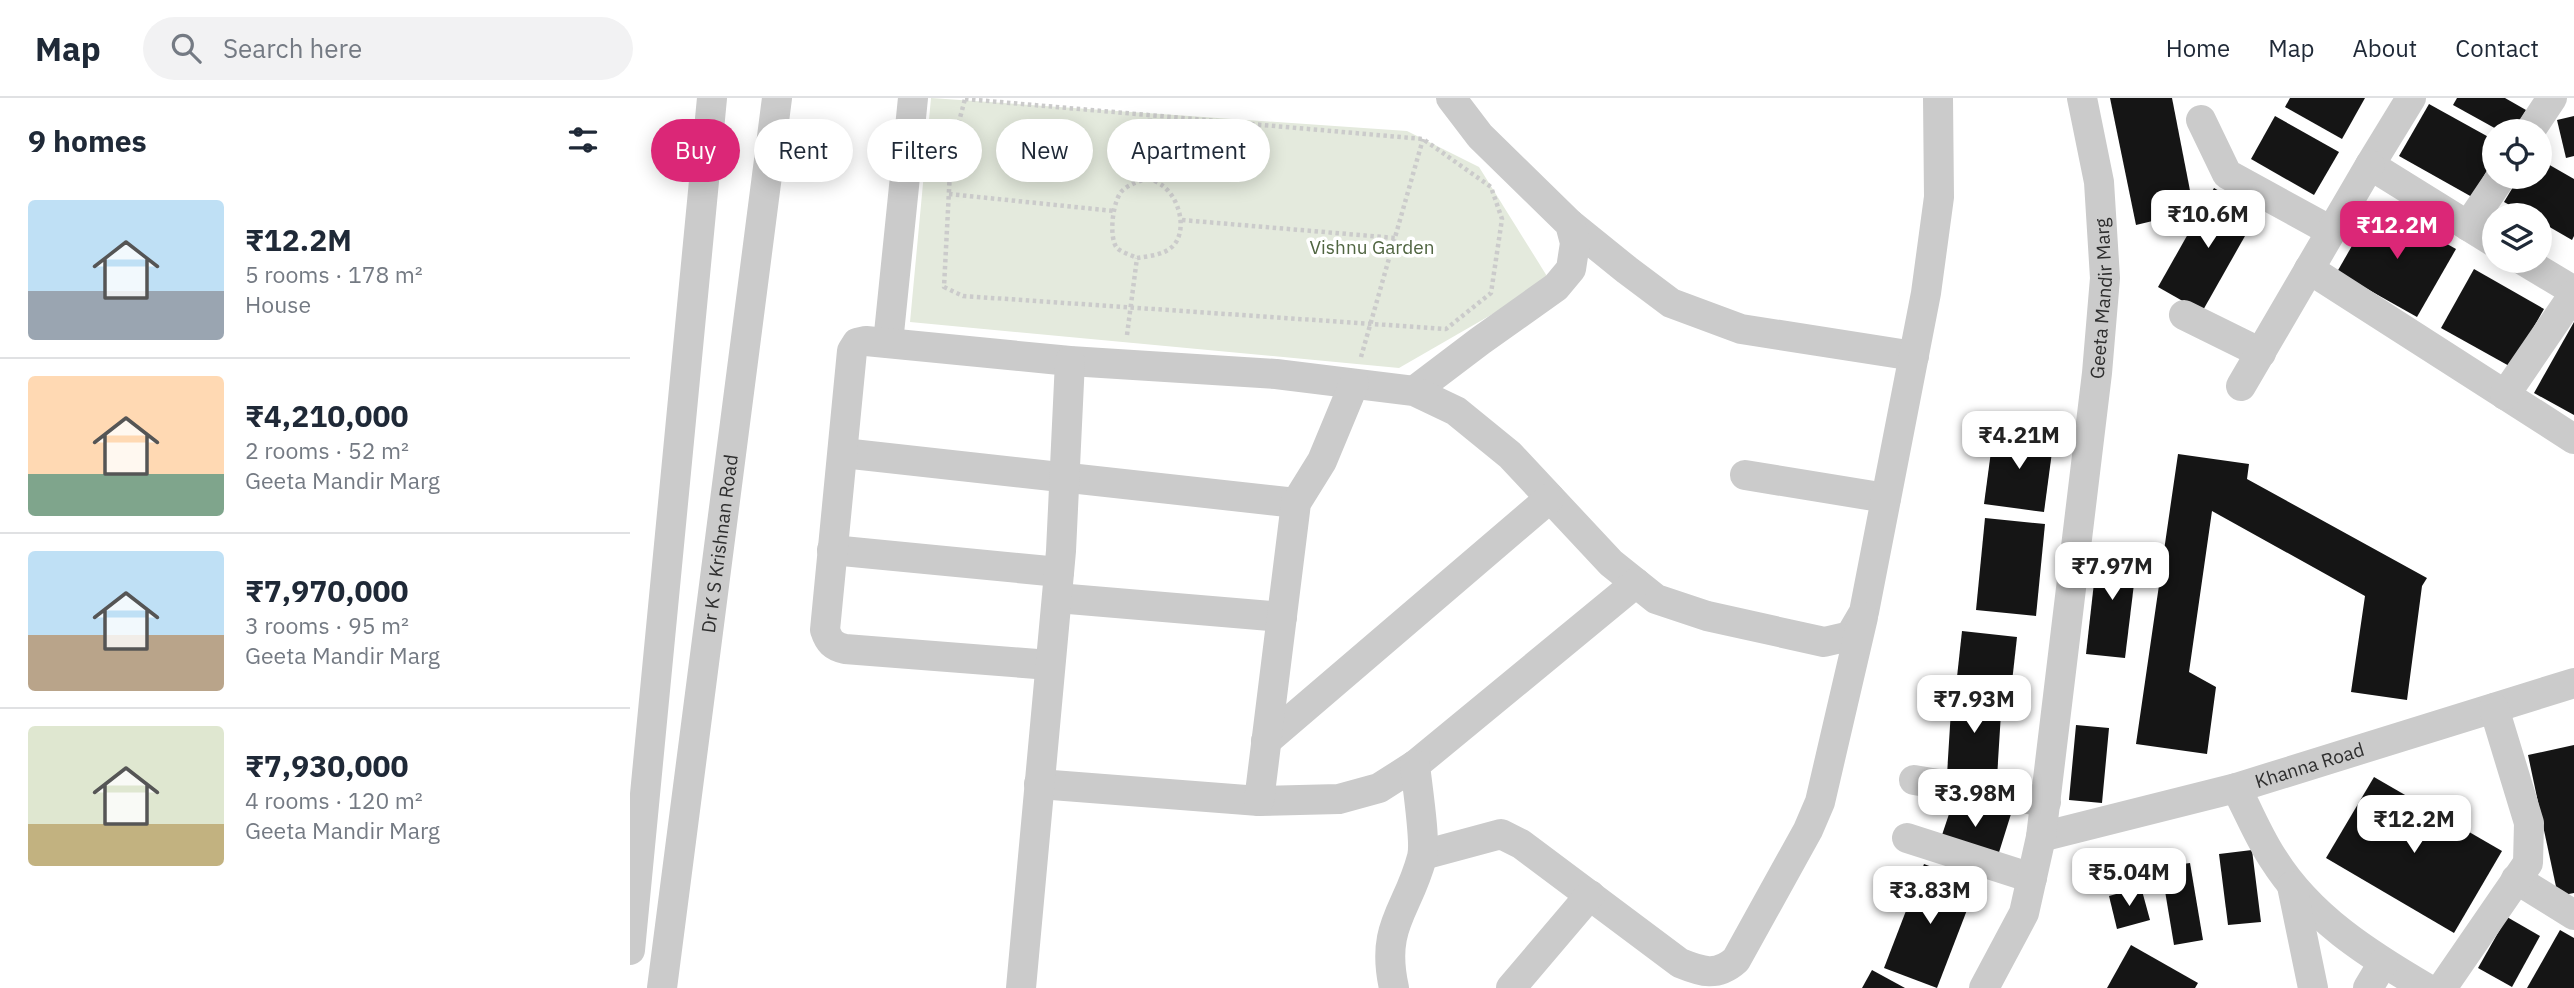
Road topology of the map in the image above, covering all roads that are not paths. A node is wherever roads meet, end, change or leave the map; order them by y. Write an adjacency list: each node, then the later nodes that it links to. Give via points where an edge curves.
1 (712, 98): 59 (street)
2 (777, 98): 62 (street, Dr K S Krishnan Road)
3 (913, 98): 21 (street)
4 (1451, 98): 13 (street, via 1480,136)
5 (1938, 98): 23 (street, via 1939,197)
6 (2082, 98): 50 (street, Geeta Mandir Marg, via 2099,181 2105,278)
7 (2411, 98): 11 (street)
8 (2574, 99): 9 (street)
9 (2543, 112)
10 (2201, 120): 15 (street, via 2227,174)
11 (2370, 165): 14 (street); 15 (street)
12 (2493, 189): 14 (street)
13 (1570, 225): 23 (street, via 1671,303 1741,329); 27 (street, via 1575,243 1571,269 1556,287)
14 (2468, 226): 16 (street)
15 (2331, 231): 17 (street)
16 (2482, 235)
17 (2309, 270): 22 (street); 28 (street)
18 (2543, 273): 19 (street)
19 (2574, 293): 28 (street)
20 (2184, 315): 22 (street)
21 (888, 343): 24 (street); 30 (street, via 857,343 852,351)
22 (2260, 353): 26 (street)
23 (1914, 356): 34 (street)
24 (1070, 361): 25 (street, via 1276,373); 32 (street)
25 (1354, 384): 27 (street); 35 (street, via 1322,461)
26 (2241, 386)
27 (1415, 391): 33 (street, via 1456,411 1510,455)
28 (2505, 395): 29 (street)
29 (2574, 439)
30 (843, 453): 32 (street); 36 (street)
31 (1745, 475): 34 (street)
32 (1065, 478): 35 (street); 38 (street)
33 (1550, 498): 37 (street); 44 (street)
34 (1886, 498): 39 (street)
35 (1296, 503): 40 (street)
36 (832, 550): 38 (street); 41 (street, via 825,630 834,646)
37 (1636, 583): 39 (street, via 1656,599 1824,642 1850,636); 45 (street)
38 (1058, 585): 40 (street); 41 (street)
39 (1864, 612): 57 (street, via 1820,803 1736,960 1726,969 1712,972 1680,963)
40 (1282, 617): 44 (street)
41 (1050, 664): 47 (street)
42 (2574, 682): 43 (street, Khanna Road)
43 (2494, 708): 48 (street, Khanna Road); 55 (street, via 2529,823 2528,863)
44 (1266, 741): 49 (street)
45 (1415, 765): 49 (street, via 1360,795); 53 (street)
46 (1914, 780): 50 (street)
47 (1039, 784): 49 (street); 63 (street)
48 (2236, 788): 51 (street, Khanna Road); 56 (street, via 2274,861)
49 (1259, 802)
50 (2046, 802): 51 (street, Geeta Mandir Marg)
51 (2041, 837): 54 (street, Geeta Mandir Marg)
52 (1907, 838): 54 (street)
53 (1423, 855): 57 (street, via 1501,834); 64 (street, via 1392,930)
54 (2032, 878): 61 (street, Geeta Mandir Marg, via 2024,913)
55 (2516, 879): 58 (street); 68 (street)
56 (2291, 881): 60 (street); 66 (street)
57 (1590, 895): 65 (street)
58 (2574, 915)
59 (630, 950)
60 (2376, 976): 67 (street)
61 (1987, 987)
62 (662, 988)
63 (1021, 988)
64 (1394, 988)
65 (1511, 988)
66 (2313, 988)
67 (2426, 988)
68 (2442, 988)

